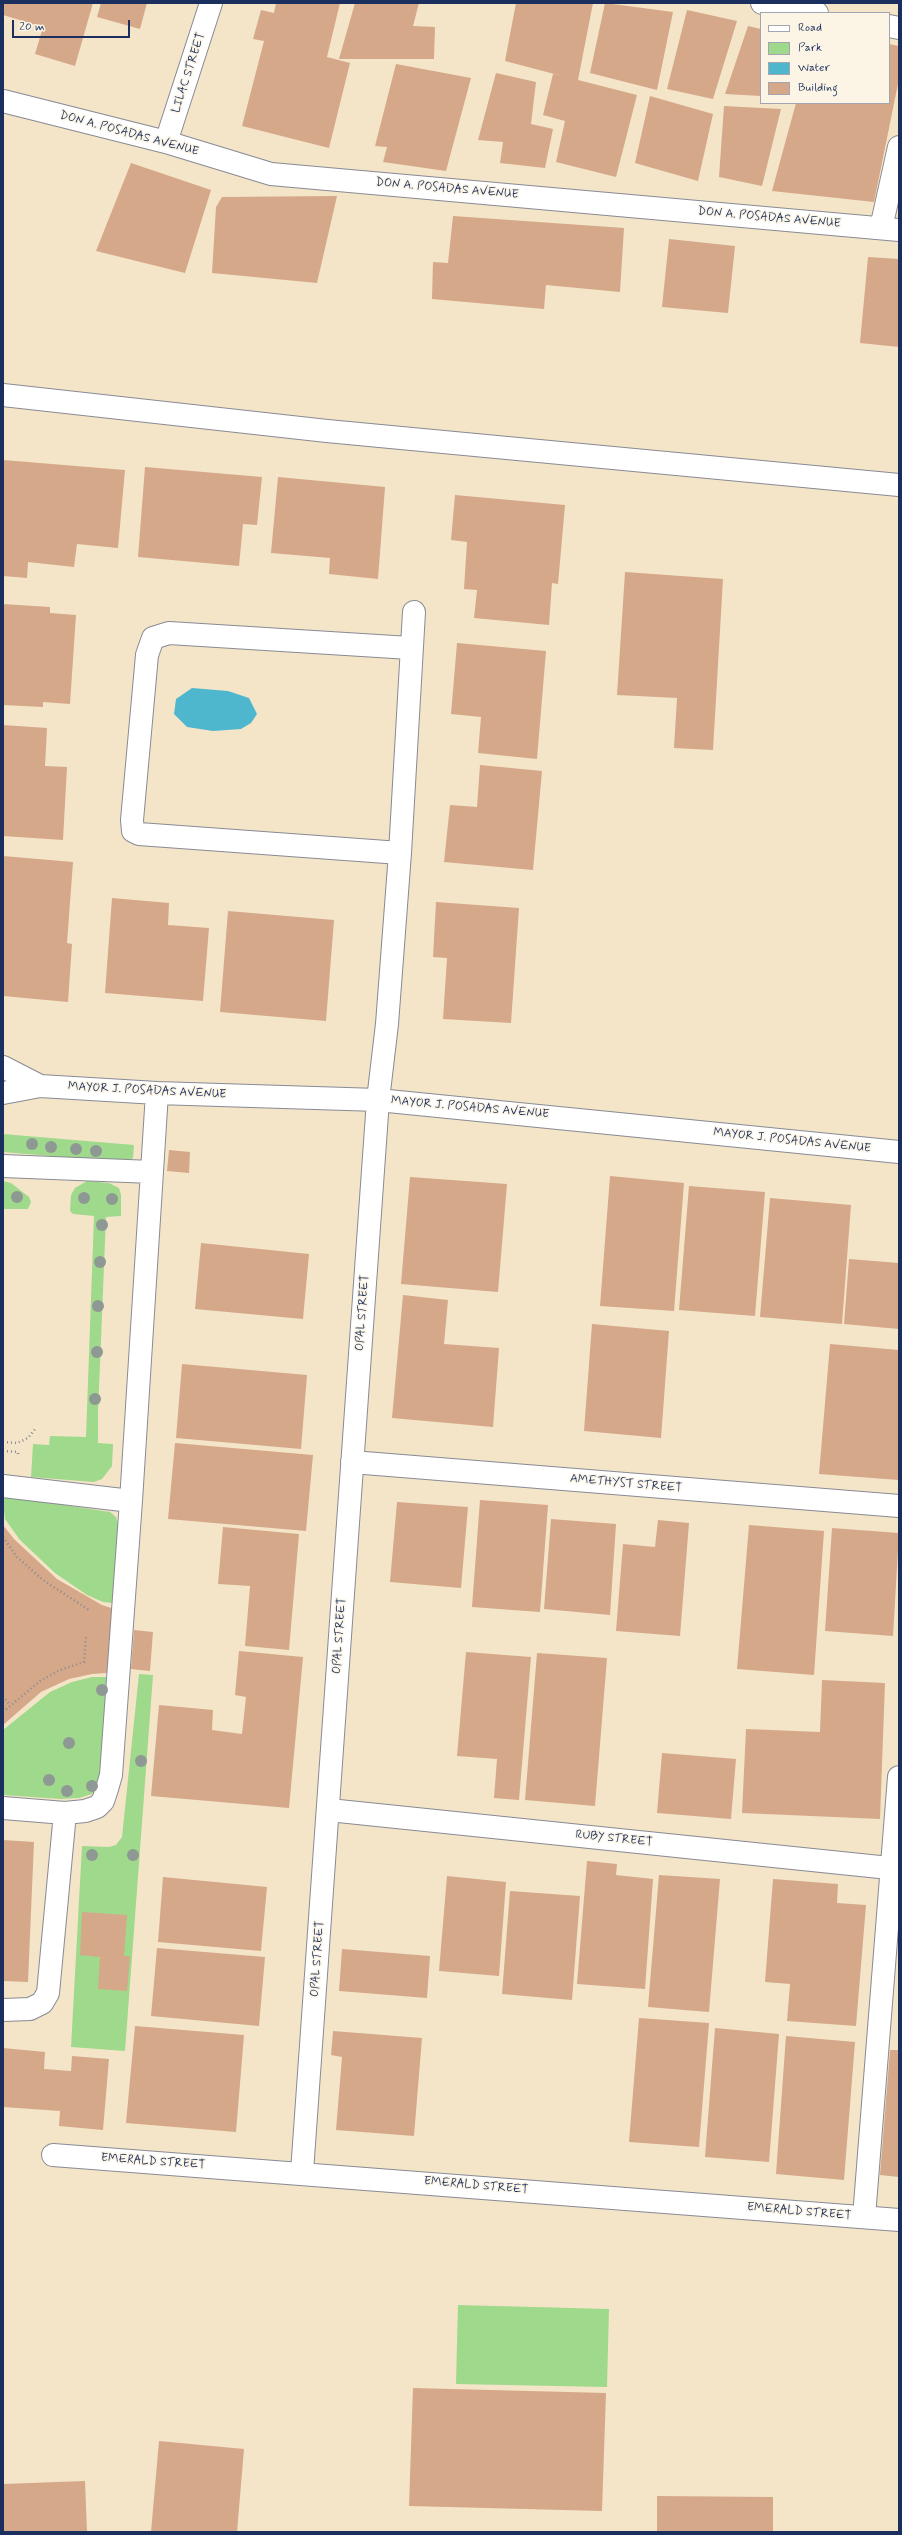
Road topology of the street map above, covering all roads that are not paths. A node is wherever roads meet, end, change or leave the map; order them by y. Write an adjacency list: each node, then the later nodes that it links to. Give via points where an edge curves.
1 (211, 3): 5 (street, LILAC STREET)
2 (762, 3): 3 (street)
3 (812, 12)
4 (3, 102): 5 (street, DON A. POSADAS AVENUE)
5 (166, 142): 7 (street, DON A. POSADAS AVENUE, via 271,174)
6 (899, 146): 7 (street)
7 (890, 229)
8 (3, 395): 9 (street, via 343,432)
9 (899, 485)
10 (414, 612): 11 (street, OPAL STREET)
11 (410, 648): 12 (street, OPAL STREET); 12 (street, via 169,633 153,638 147,655 132,820 133,831 143,834)
12 (400, 853): 17 (street, OPAL STREET, via 387,1024)
13 (3, 1067): 14 (street, MAYOR J. POSADAS AVENUE)
14 (40, 1086): 15 (street, MAYOR J. POSADAS AVENUE); 16 (street, MAYOR J. POSADAS AVENUE)
15 (3, 1093)
16 (157, 1093): 17 (street, MAYOR J. POSADAS AVENUE); 20 (street)
17 (378, 1100): 18 (street, MAYOR J. POSADAS AVENUE); 21 (street, OPAL STREET)
18 (899, 1152)
19 (3, 1166): 20 (street)
20 (152, 1172): 23 (street)
21 (352, 1462): 24 (street, AMETHYST STREET); 27 (street, OPAL STREET)
22 (3, 1486): 23 (street)
23 (131, 1500): 28 (street, via 108,1789 97,1807)
24 (899, 1506)
25 (899, 1777): 29 (street)
26 (3, 1808): 28 (street)
27 (329, 1810): 29 (street, RUBY STREET); 32 (street, OPAL STREET)
28 (65, 1813): 30 (street, via 48,1993 42,2003 30,2008)
29 (896, 1868): 33 (street)
30 (3, 2010)
31 (53, 2155): 32 (street, EMERALD STREET)
32 (302, 2172): 33 (street, EMERALD STREET)
33 (864, 2217): 34 (street, EMERALD STREET)
34 (899, 2220)

